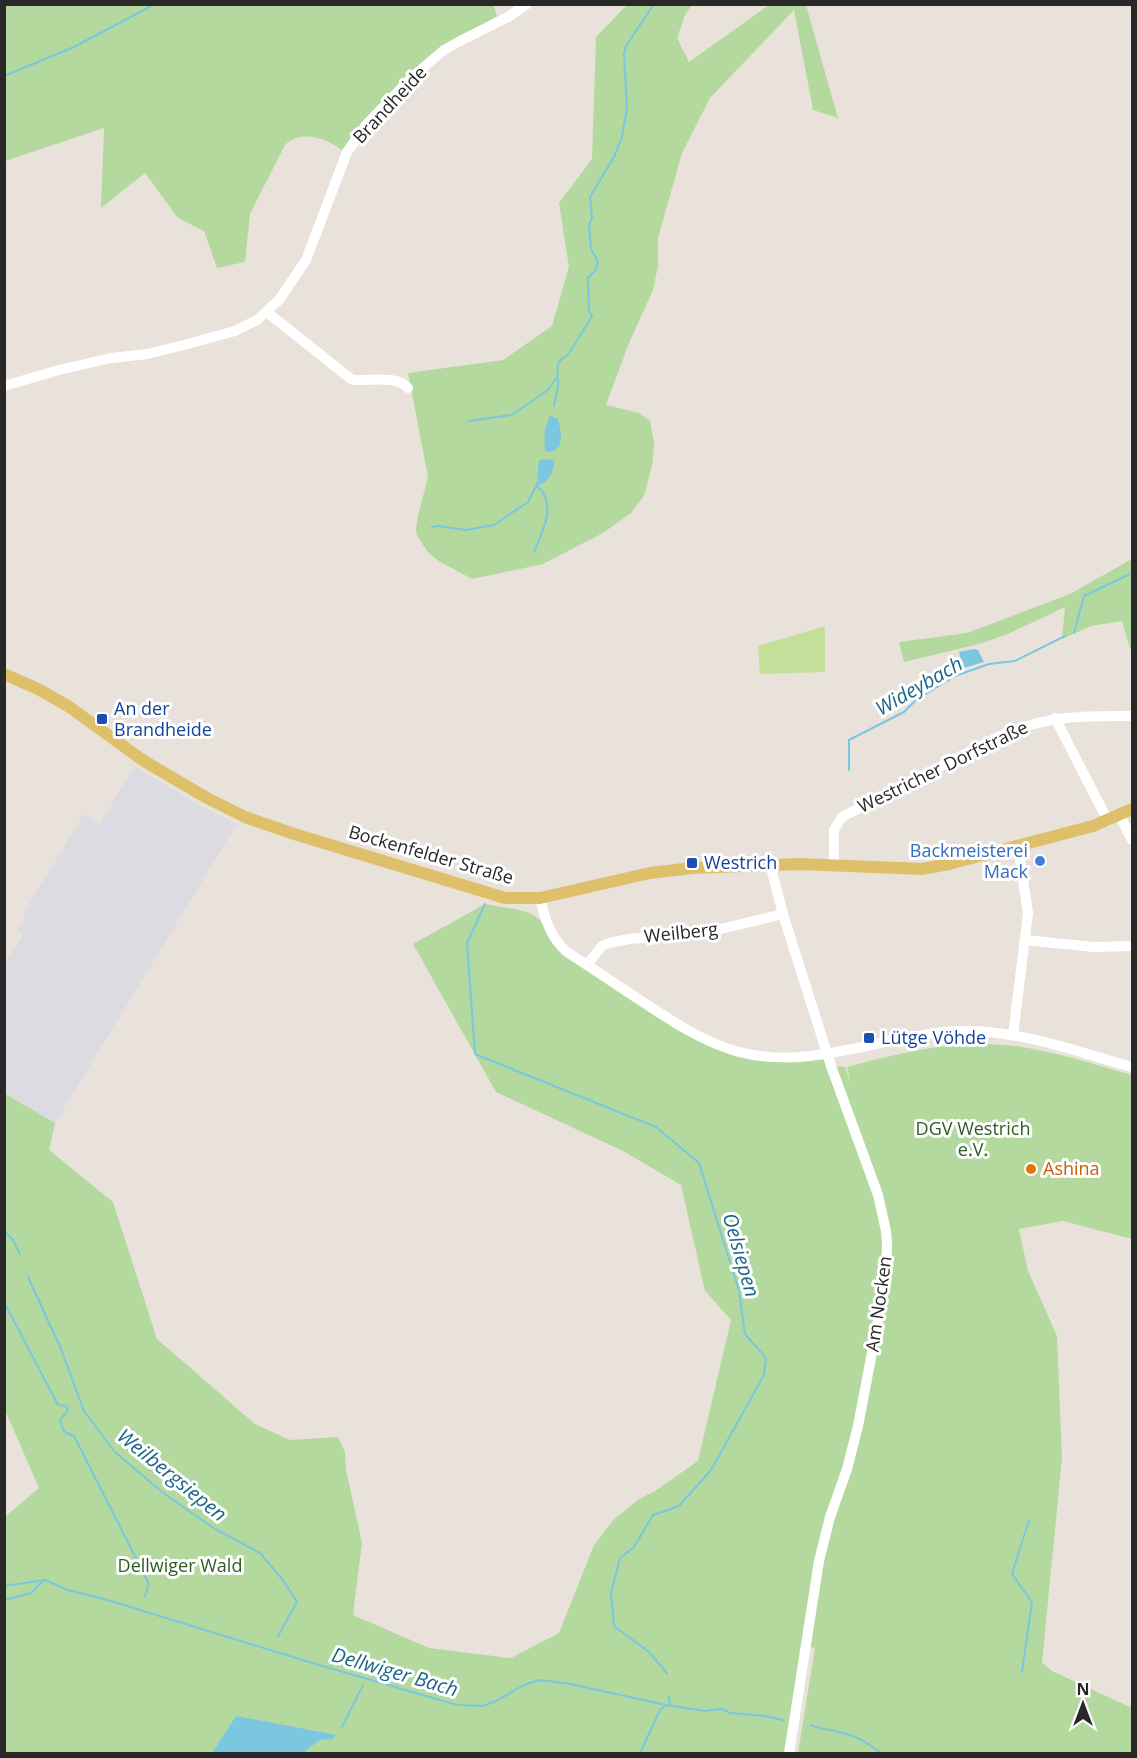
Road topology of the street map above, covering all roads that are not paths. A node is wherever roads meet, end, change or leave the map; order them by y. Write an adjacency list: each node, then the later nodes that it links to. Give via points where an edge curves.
1 (528, 4): 2 (street, Brandheide, via 444,50 366,125 347,152 306,260)
2 (268, 313): 3 (street, Brandheide, via 235,331); 4 (street, via 351,379 397,382)
3 (4, 386)
4 (408, 388)
5 (4, 674): 15 (main road, Bockenfelder Straße, via 68,706 144,761 245,817 494,896)
6 (1132, 716): 7 (street, Westricher Dorfstraße)
7 (1055, 718): 10 (street); 14 (street, Westricher Dorfstraße, via 1000,735 842,817 834,830)
8 (1132, 809): 9 (main road, Bockenfelder Straße)
9 (1120, 816): 10 (main road, Bockenfelder Straße); 11 (street)
10 (1108, 821): 12 (main road, Bockenfelder Straße)
11 (1132, 840)
12 (1018, 846): 14 (main road, Bockenfelder Straße, via 922,869); 17 (street, via 1028,913)
13 (770, 864): 14 (main road, Bockenfelder Straße); 15 (main road, Bockenfelder Straße, via 664,870); 16 (street, Am Nocken)
14 (834, 865)
15 (540, 898): 19 (street, via 546,925 557,943)
16 (783, 914): 19 (street, Weilberg, via 704,933 609,943); 21 (street, Am Nocken)
17 (1025, 940): 18 (street, via 1094,947); 20 (street)
18 (1132, 946)
19 (586, 965): 21 (street, via 692,1033 722,1047 774,1057)
20 (1013, 1035): 21 (street, via 936,1033); 22 (street)
21 (827, 1052): 23 (street, Am Nocken, via 881,1206 888,1265 858,1426 819,1561)
22 (1132, 1067)
23 (789, 1754)

